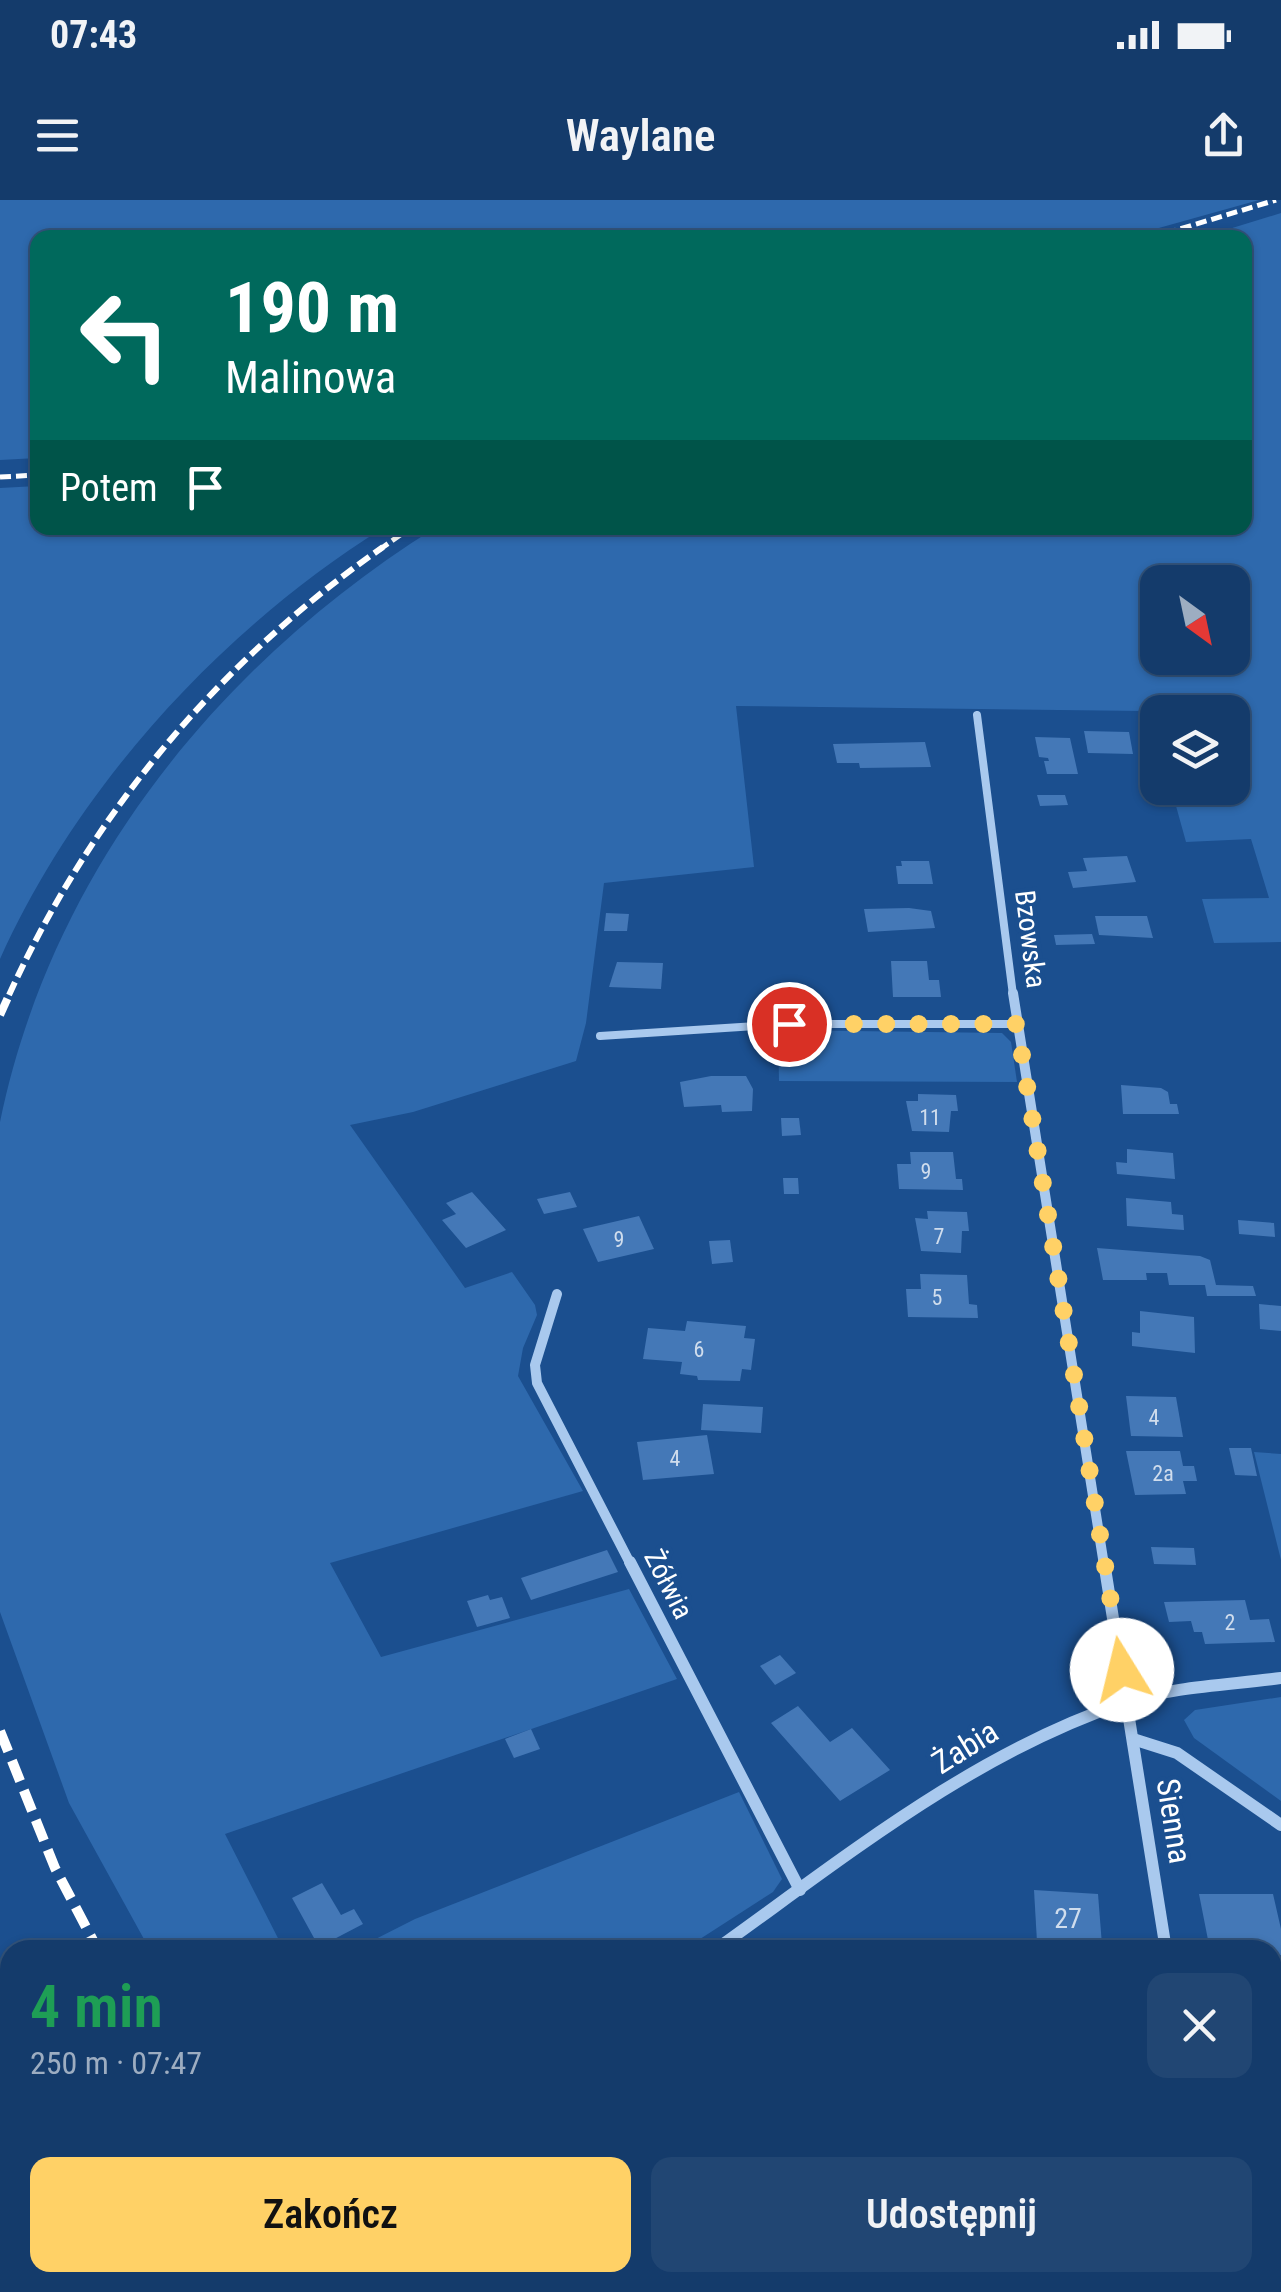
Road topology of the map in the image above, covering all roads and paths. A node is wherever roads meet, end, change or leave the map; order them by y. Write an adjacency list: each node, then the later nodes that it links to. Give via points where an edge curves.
1 (977, 715): 2 (street, Bzowska)
2 (1017, 1024): 3 (lane, via 789,1024); 6 (street, Bzowska)
3 (600, 1036)
4 (557, 1294): 9 (street, Żółwia, via 535,1365 536,1383)
5 (1281, 1678): 6 (street, Żabia)
6 (1128, 1701): 7 (street, Sienna); 9 (street, Żabia, via 989,1762)
7 (1133, 1739): 8 (street, via 1177,1753); 11 (street, Sienna)
8 (1281, 1825)
9 (800, 1890): 10 (street, Żabia)
10 (729, 1940)
11 (1164, 1940)

